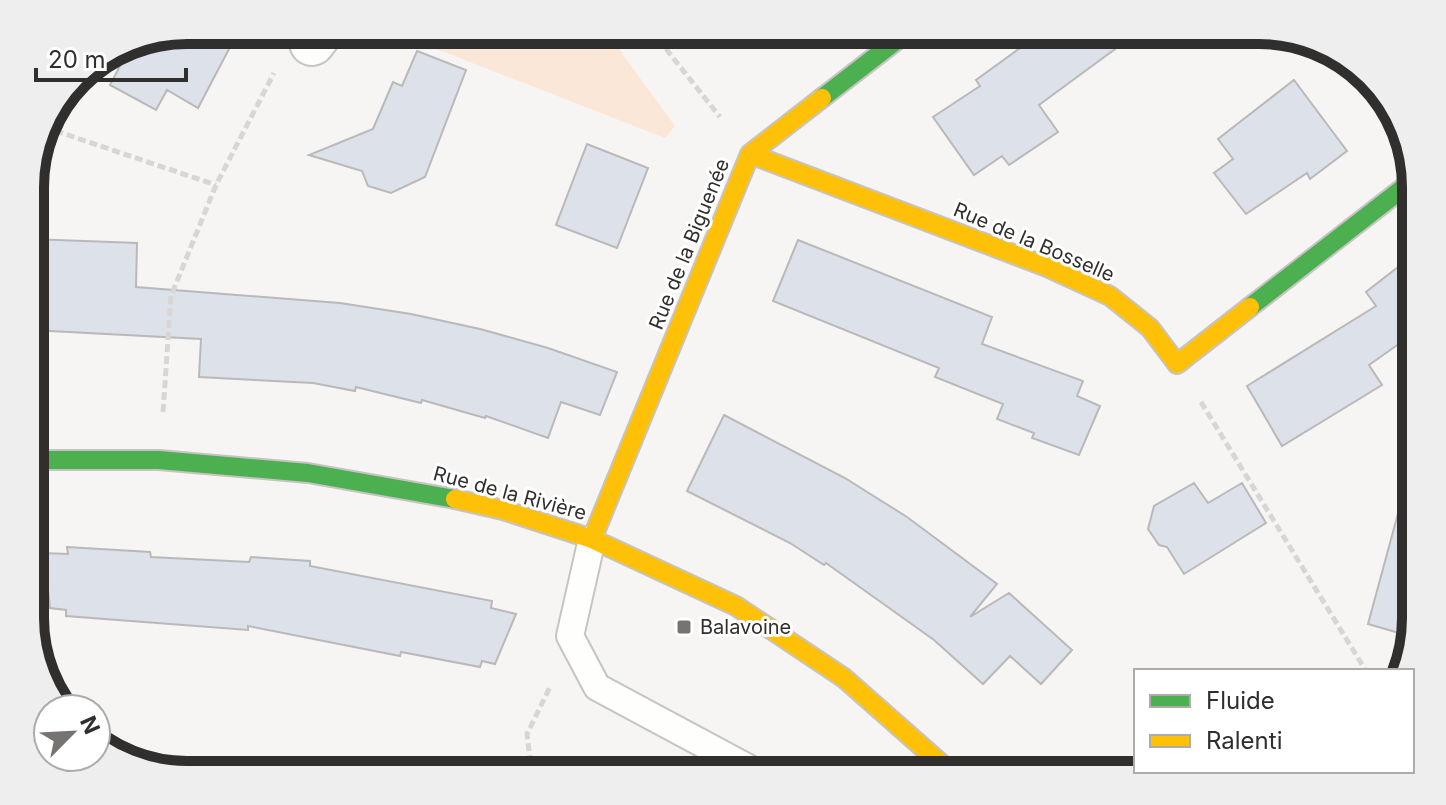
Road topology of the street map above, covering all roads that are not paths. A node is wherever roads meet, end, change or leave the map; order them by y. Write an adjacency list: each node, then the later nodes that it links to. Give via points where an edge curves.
1 (892, 44): 2 (street, Rue de la Biguenée)
2 (750, 154): 3 (street, Rue de la Bosselle, via 1110,296 1150,328 1177,364); 5 (street, Rue de la Biguenée)
3 (1402, 189)
4 (44, 460): 5 (street, Rue de la Rivière, via 159,460 308,473 503,510)
5 (592, 539): 6 (lane, via 570,636 597,687); 7 (street, Rue de la Rivière, via 736,606 844,678)
6 (735, 761)
7 (941, 761)

